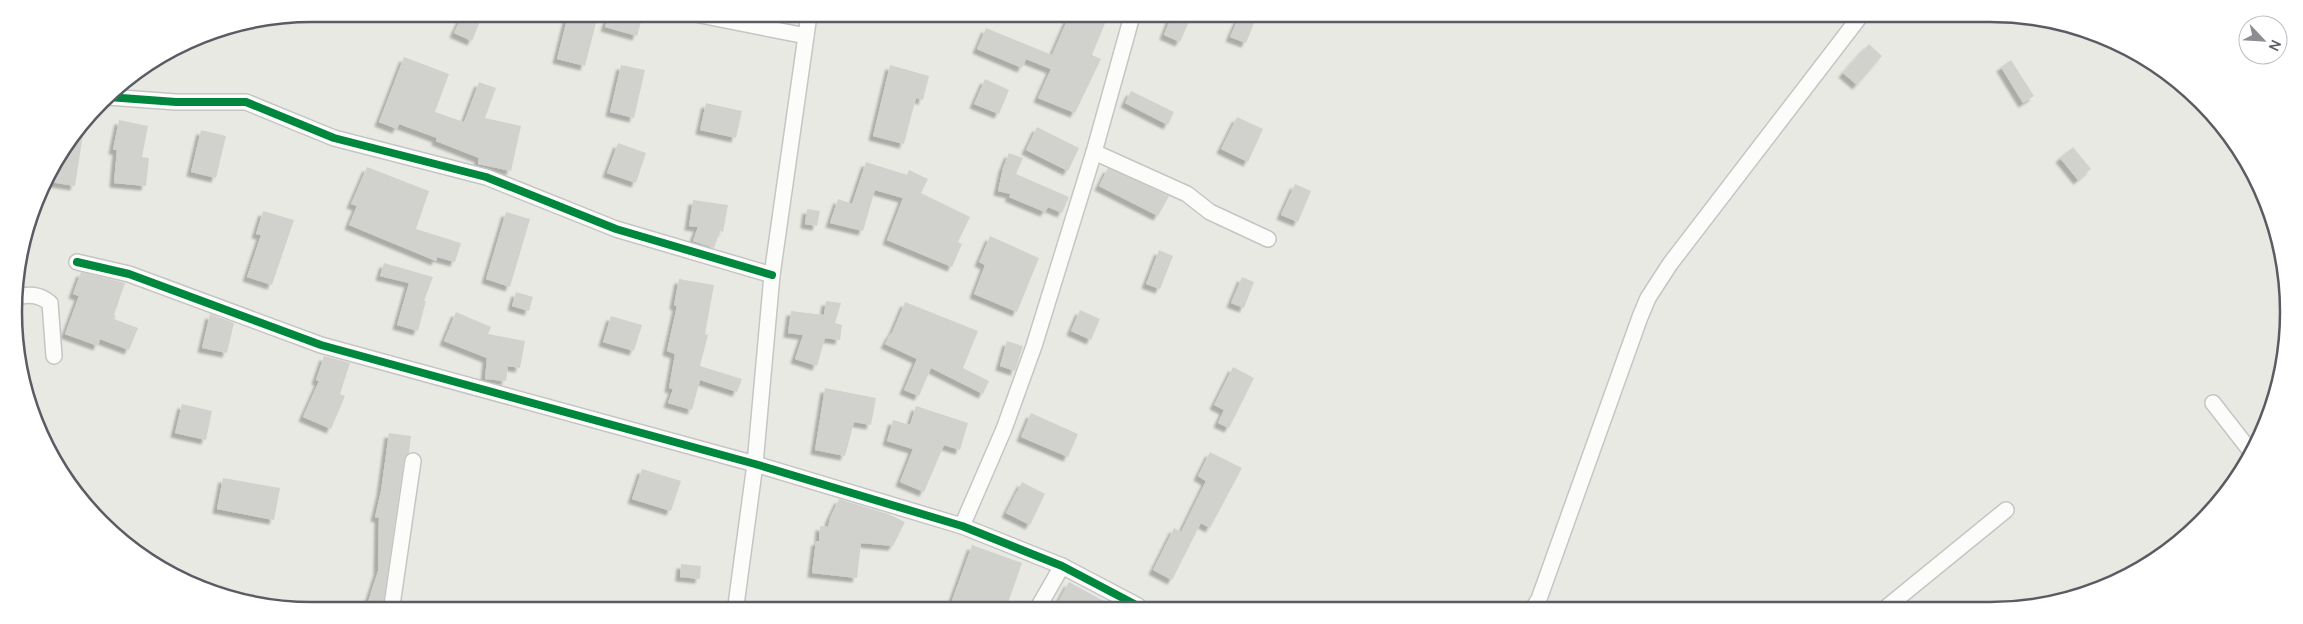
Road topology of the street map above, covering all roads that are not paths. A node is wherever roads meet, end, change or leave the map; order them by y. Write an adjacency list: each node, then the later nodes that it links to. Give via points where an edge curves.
1 (735, 22): 5 (street)
2 (807, 22): 5 (street)
3 (1130, 22): 7 (street)
4 (1856, 22): 24 (street, via 1670,264 1648,298)
5 (806, 36): 10 (street)
6 (117, 98): 10 (street, via 246,102 334,138 486,177 616,230)
7 (1094, 152): 8 (street, via 1188,194 1210,212); 18 (street, via 1031,356 1004,430)
8 (1268, 239)
9 (77, 262): 16 (street, via 129,274 321,345)
10 (772, 275): 16 (street)
11 (23, 295): 12 (street, via 42,296 50,303)
12 (54, 356)
13 (2213, 403): 14 (street)
14 (2247, 447)
15 (414, 461): 20 (street)
16 (754, 464): 18 (street); 21 (street)
17 (2006, 510): 25 (street)
18 (962, 526): 19 (street)
19 (1062, 566): 22 (street); 23 (street)
20 (392, 602)
21 (736, 602)
22 (1041, 602)
23 (1130, 602)
24 (1537, 602)
25 (1894, 602)

